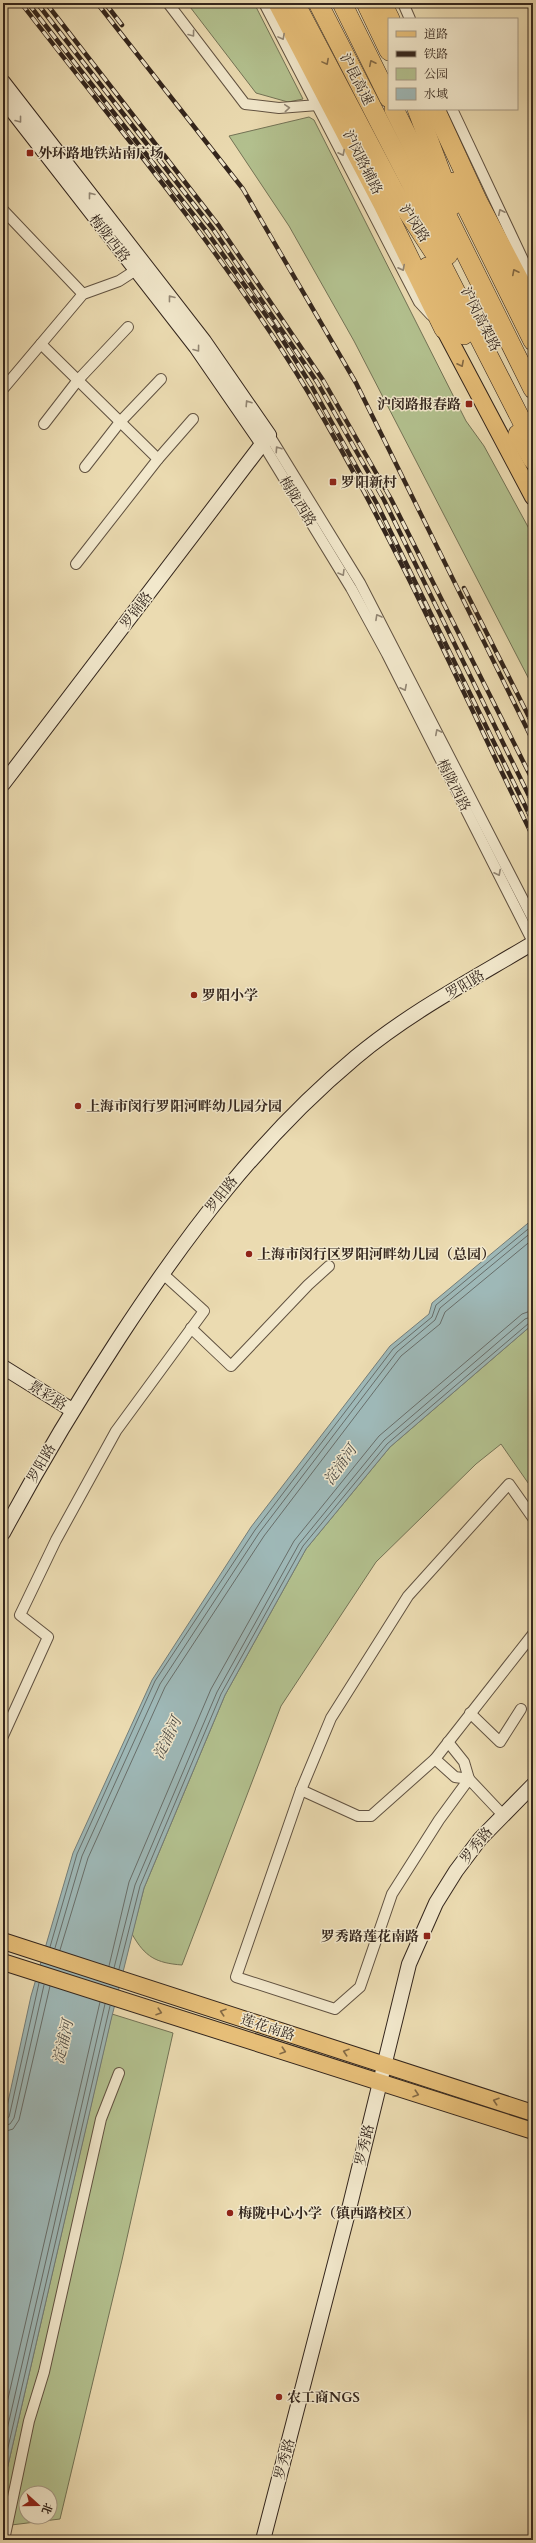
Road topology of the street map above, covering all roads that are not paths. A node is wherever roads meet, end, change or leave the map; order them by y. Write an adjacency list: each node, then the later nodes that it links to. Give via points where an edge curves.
1 (168, 3): 16 (street, one-way to 16, via 245,104 279,108)
2 (264, 3): 16 (street, 沪闵路辅路, one-way to 16)
3 (278, 3): 22 (highway)
4 (295, 3): 22 (highway, 沪闵路, one-way to 22)
5 (318, 3): 21 (highway, 沪昆高速)
6 (342, 3): 14 (highway, 沪昆高速, one-way to 6)
7 (366, 3): 12 (highway)
8 (382, 3): 10 (highway)
9 (403, 3): 11 (street)
10 (390, 18)
11 (410, 18)
12 (388, 49)
13 (3, 82): 44 (street, 梅陇西路, one-way to 13, via 204,341)
14 (388, 96)
15 (4, 103): 26 (street, 梅陇西路, one-way to 26)
16 (318, 105): 32 (street, 沪闵路辅路, one-way to 32, via 419,302)
17 (395, 110): 23 (highway, 沪昆高速)
18 (452, 110): 27 (street, one-way to 18)
19 (425, 113): 20 (highway); 23 (highway)
20 (449, 138): 23 (highway); 30 (highway, one-way to 20, via 478,202)
21 (388, 139): 23 (highway, 沪昆高速); 25 (highway)
22 (388, 197): 25 (highway); 32 (highway)
23 (448, 209): 28 (highway, 沪闵高架路); 33 (highway, via 500,272); 35 (highway)
24 (3, 210): 29 (street)
25 (435, 267): 45 (highway); 47 (highway, via 448,306)
26 (136, 270): 29 (street); 44 (street, 梅陇西路, one-way to 44)
27 (533, 281)
28 (474, 289): 39 (highway, 沪闵高架路); 41 (highway, 沪闵高架路)
29 (83, 294): 34 (street)
30 (533, 307)
31 (128, 327): 37 (street)
32 (444, 329): 49 (main road, one-way to 49)
33 (533, 340)
34 (41, 344): 37 (street); 38 (street)
35 (533, 365)
36 (161, 379): 42 (street)
37 (78, 380): 42 (street); 43 (street)
38 (3, 389)
39 (533, 389)
40 (193, 419): 46 (street)
41 (533, 420)
42 (120, 422): 46 (street); 48 (street)
43 (44, 424)
44 (266, 440): 51 (street, 罗锦路); 52 (street, 梅陇西路, via 351,588)
45 (533, 443)
46 (158, 459): 50 (street)
47 (533, 460)
48 (85, 467)
49 (533, 497)
50 (76, 564)
51 (3, 784)
52 (485, 836): 53 (street, 梅陇西路); 54 (street, 梅陇西路, one-way to 54)
53 (533, 919)
54 (533, 942): 56 (street, 罗阳路, via 402,1023 357,1056 304,1102 248,1160)
55 (329, 1266): 57 (street, via 231,1366)
56 (162, 1272): 57 (street, via 204,1311); 59 (street, 罗阳路)
57 (191, 1328): 65 (street, via 116,1431 56,1540 20,1615 48,1637)
58 (3, 1367): 59 (street, 景彩路)
59 (72, 1410): 61 (street, 罗阳路)
60 (533, 1518): 70 (street, via 508,1484 408,1596 331,1718)
61 (3, 1533)
62 (533, 1634): 64 (street)
63 (521, 1709): 64 (street, via 500,1742)
64 (470, 1713): 66 (street)
65 (3, 1736)
66 (448, 1742): 67 (street); 68 (street, via 464,1762)
67 (435, 1759): 68 (street, via 455,1777); 70 (street, via 371,1816 358,1816)
68 (469, 1779): 70 (street, via 439,1820 392,1894 360,1987 335,2009 236,1977); 71 (street)
69 (533, 1784): 71 (street, 罗秀路)
70 (301, 1790)
71 (502, 1814): 74 (street, 罗秀路, via 456,1871 420,1934 401,1992)
72 (3, 1941): 74 (main road, 莲花南路, one-way to 72)
73 (3, 1962): 76 (main road, 莲花南路, one-way to 76)
74 (383, 2064): 76 (street, 罗秀路); 77 (main road, 莲花南路, one-way to 74)
75 (119, 2073): 79 (street, via 101,2119 44,2372 29,2421)
76 (379, 2082): 78 (main road, 莲花南路, one-way to 78); 80 (street, 罗秀路, via 349,2209)
77 (533, 2113)
78 (533, 2131)
79 (4, 2540)
80 (263, 2540)

